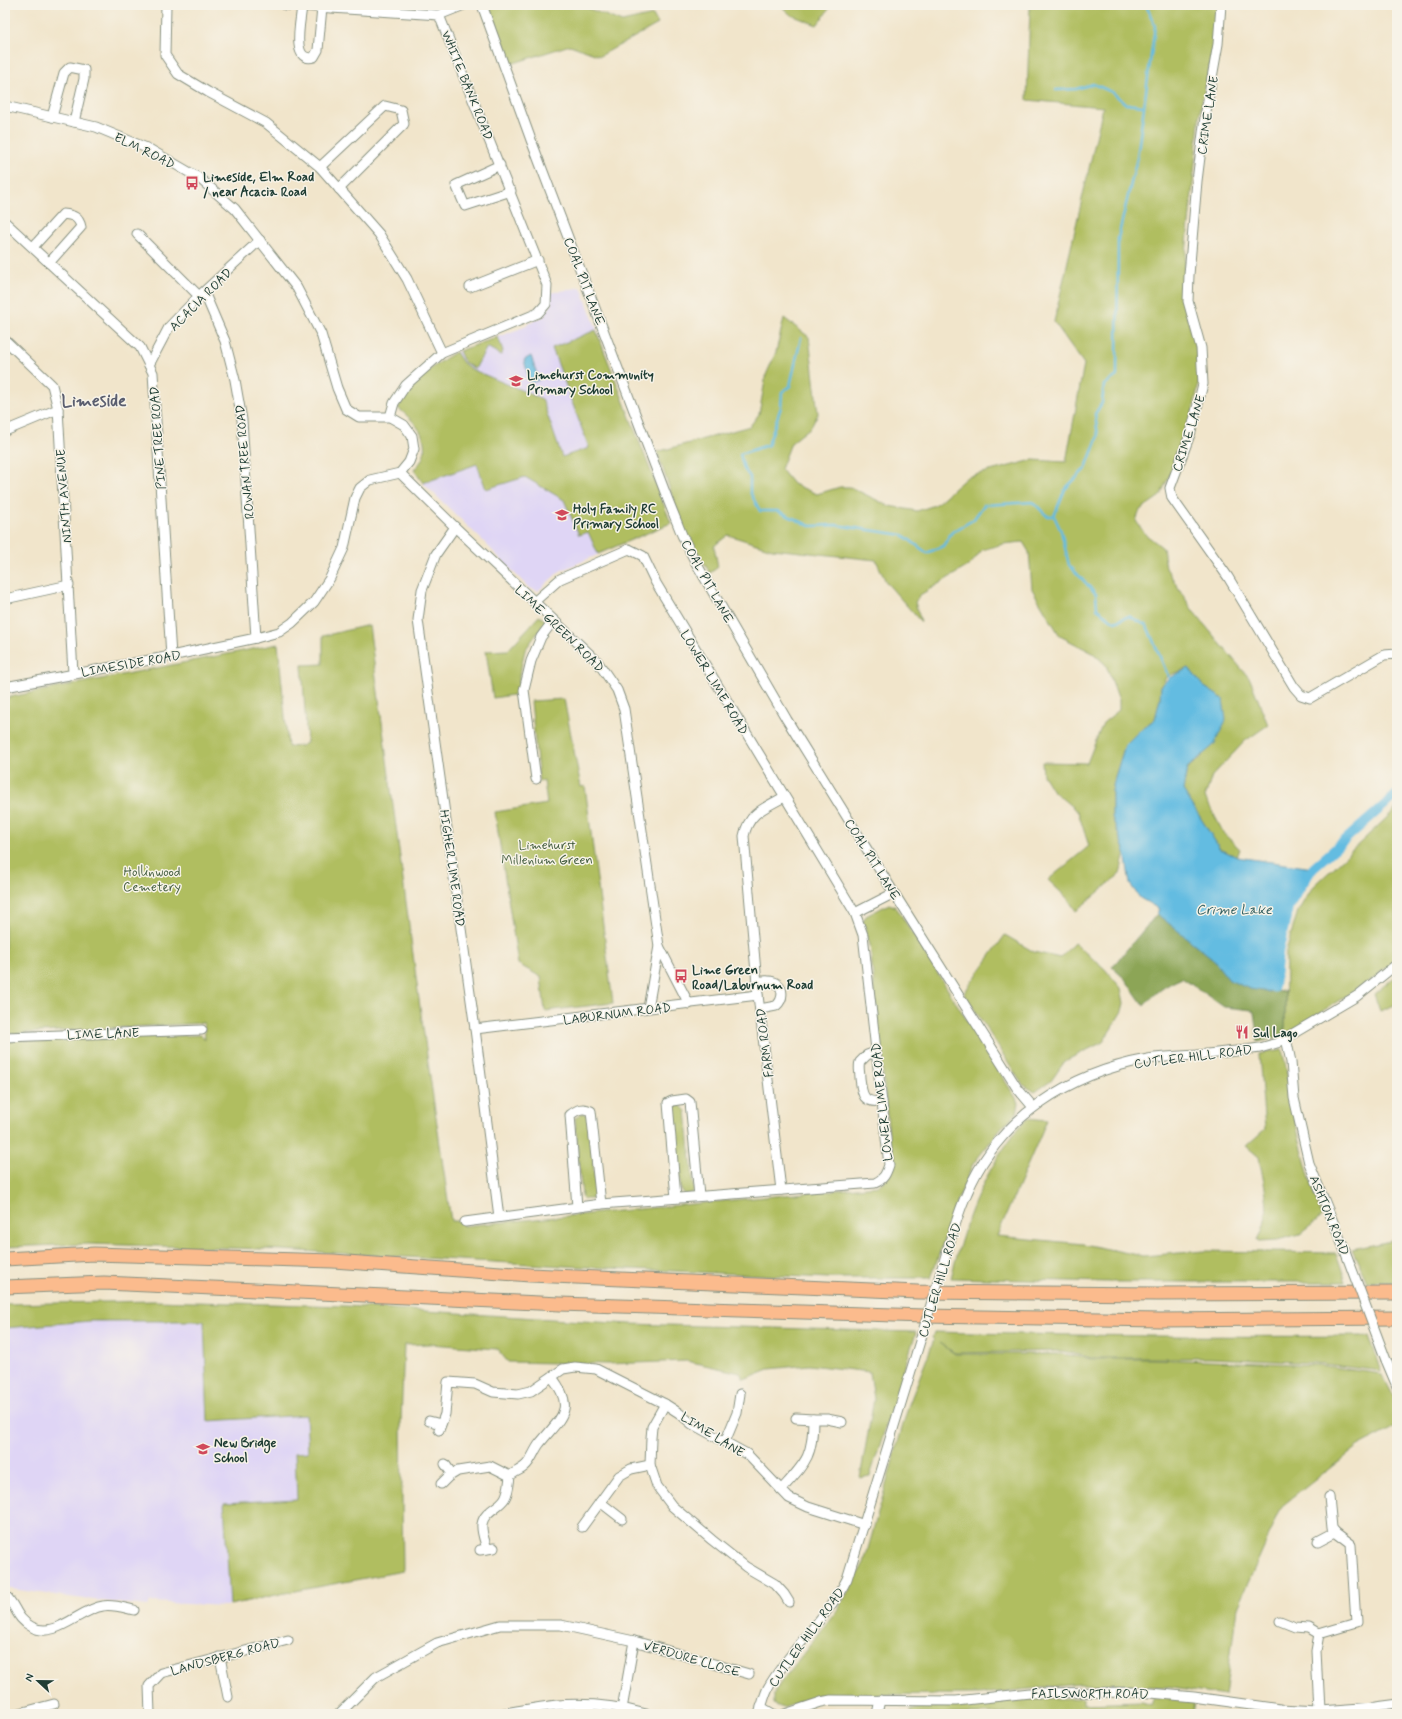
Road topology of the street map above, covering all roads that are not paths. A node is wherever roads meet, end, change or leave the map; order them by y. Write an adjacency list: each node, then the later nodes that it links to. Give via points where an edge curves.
1 (166, 5): 13 (street, via 165,55 178,74 266,123)
2 (285, 5): 6 (street, WHITE BANK ROAD)
3 (464, 5): 8 (street)
4 (482, 5): 43 (street, COAL PIT LANE, via 682,535 787,720)
5 (1221, 5): 37 (street, CRIME LANE, via 1218,44 1197,181 1189,275 1188,301 1201,348 1203,384 1191,432 1170,488 1172,498 1228,577 1301,695 1310,698 1384,655)
6 (302, 6): 7 (street, WHITE BANK ROAD); 7 (street, via 298,48 304,57 308,58 314,57 318,50)
7 (322, 7): 8 (street, WHITE BANK ROAD)
8 (439, 15): 12 (street, WHITE BANK ROAD)
9 (5, 106): 10 (street, ELM ROAD)
10 (52, 117): 11 (street, ELM ROAD); 11 (street, via 64,73 70,67 84,70)
11 (74, 122): 18 (street, ELM ROAD, via 96,127 149,149 199,178 235,209)
12 (500, 165): 15 (street, WHITE BANK ROAD); 15 (street, via 456,185 465,206)
13 (320, 167): 14 (street); 14 (street, via 385,106 401,110 404,124)
14 (339, 189): 25 (street, via 383,240 407,279)
15 (511, 191): 20 (street, WHITE BANK ROAD)
16 (5, 222): 19 (street, PINE TREE ROAD)
17 (137, 234): 23 (street)
18 (260, 240): 23 (street, ACACIA ROAD); 28 (street, ELM ROAD, via 297,288 321,334 337,388 346,408 359,417)
19 (33, 247): 21 (street, PINE TREE ROAD); 21 (street, via 64,214 80,220 82,226)
20 (538, 260): 22 (street); 25 (street, WHITE BANK ROAD, via 547,285 546,304 538,313)
21 (49, 263): 26 (street, PINE TREE ROAD, via 140,347)
22 (470, 287)
23 (201, 294): 26 (street, ACACIA ROAD, via 169,327); 36 (street, ROWAN TREE ROAD, via 225,341 236,380 242,420)
24 (5, 340): 27 (street, NINTH AVENUE, via 52,385)
25 (442, 353): 28 (street, WHITE BANK ROAD, via 406,385 394,403)
26 (149, 365): 38 (street, PINE TREE ROAD, via 153,373)
27 (58, 409): 29 (street); 32 (street, NINTH AVENUE)
28 (390, 417): 30 (street, via 404,425 412,436 414,449 409,462)
29 (5, 431)
30 (400, 473): 31 (street, LIME GREEN ROAD); 36 (street, LIMESIDE ROAD, via 370,480 360,488 354,498 344,548 330,578 314,602 279,632)
31 (455, 527): 34 (street, LIME GREEN ROAD); 52 (street, HIGHER LIME ROAD, via 436,554 422,590 418,620)
32 (69, 585): 33 (street); 39 (street, NINTH AVENUE)
33 (5, 599)
34 (534, 602): 35 (street, LIME GREEN ROAD); 42 (street, LOWER LIME ROAD, via 567,576 629,550 643,556 656,583)
35 (554, 621): 41 (street, via 541,637 531,661 524,690); 45 (street, LIME GREEN ROAD, via 597,661 617,690 624,709)
36 (256, 638): 38 (street, LIMESIDE ROAD)
37 (1397, 654)
38 (171, 656): 39 (street, LIMESIDE ROAD)
39 (74, 673): 40 (street, LIMESIDE ROAD)
40 (5, 687)
41 (536, 779)
42 (784, 796): 44 (street, LOWER LIME ROAD); 47 (street, FARM ROAD, via 753,815 746,824 744,836)
43 (894, 893): 44 (street); 58 (street, COAL PIT LANE, via 1017,1088)
44 (855, 913): 56 (street, LOWER LIME ROAD, via 863,935)
45 (659, 946): 49 (street, LIME GREEN ROAD); 50 (street, LIME GREEN ROAD)
46 (1397, 964): 55 (street, CUTLER HILL ROAD, via 1357,996)
47 (758, 982): 48 (street, FARM ROAD); 51 (street, via 772,981 779,985 782,992 776,1006)
48 (758, 995): 49 (street, LABURNUM ROAD); 51 (street, FARM ROAD)
49 (689, 1004): 50 (street, LABURNUM ROAD)
50 (648, 1008): 52 (street, LABURNUM ROAD)
51 (760, 1009): 59 (street, FARM ROAD)
52 (475, 1029): 64 (street, HIGHER LIME ROAD)
53 (202, 1030): 54 (street, LIME LANE)
54 (5, 1037)
55 (1286, 1038): 58 (street, CUTLER HILL ROAD, via 1260,1048 1150,1058 1115,1067 1067,1085); 71 (street, ASHTON ROAD, bridge, via 1294,1098 1309,1163)
56 (876, 1052): 57 (street, LOWER LIME ROAD); 57 (street, via 868,1054 860,1062 861,1086 866,1099)
57 (882, 1101): 59 (street, LOWER LIME ROAD, via 889,1165 881,1180 875,1183)
58 (1033, 1107): 88 (street, CUTLER HILL ROAD, bridge, via 1004,1135 987,1157 962,1207)
59 (781, 1190): 60 (street, LOWER LIME ROAD)
60 (699, 1196): 61 (street, LOWER LIME ROAD); 61 (street, via 690,1102 686,1099 668,1104)
61 (676, 1198): 62 (street, LOWER LIME ROAD)
62 (601, 1204): 63 (street, LOWER LIME ROAD); 63 (street, via 592,1111 585,1108 570,1115)
63 (577, 1207): 64 (street, LOWER LIME ROAD)
64 (499, 1217): 65 (street, LOWER LIME ROAD)
65 (465, 1222)
66 (5, 1259): 68 (highway, via 94,1254 333,1261 530,1275 918,1292)
67 (5, 1287): 69 (highway, via 104,1283 560,1304 924,1316 1160,1320)
68 (1397, 1293)
69 (1397, 1318)
70 (552, 1377): 73 (street, LIME LANE, via 568,1368 596,1369); 76 (street, LIME LANE, via 531,1391 518,1394 493,1392 475,1384 444,1381 444,1414 440,1427); 82 (street, via 563,1398 562,1417 540,1443 528,1463)
71 (1397, 1386)
72 (729, 1402): 78 (street, via 740,1399)
73 (664, 1404): 78 (street, LIME LANE, via 692,1424); 80 (street, via 652,1427)
74 (796, 1418): 75 (street)
75 (813, 1419): 77 (street); 84 (street, via 809,1455)
76 (429, 1421)
77 (842, 1422)
78 (725, 1442): 84 (street, LIME LANE, via 747,1454)
79 (445, 1464): 81 (street)
80 (650, 1465): 86 (street, via 631,1469 618,1476); 94 (street, via 658,1486 672,1506 746,1567 775,1584)
81 (452, 1474): 82 (street, via 490,1466); 83 (street)
82 (510, 1476): 92 (street, via 505,1498 484,1520 482,1529)
83 (441, 1484)
84 (780, 1490): 88 (street, LIME LANE, via 789,1498 808,1507)
85 (1329, 1497): 90 (street, via 1332,1528)
86 (600, 1502): 87 (street); 89 (street)
87 (622, 1519)
88 (864, 1525): 109 (street, CUTLER HILL ROAD, via 851,1571 843,1588 774,1678)
89 (582, 1527)
90 (1335, 1532): 91 (street); 97 (street, via 1351,1544 1356,1623)
91 (1318, 1540)
92 (487, 1549)
93 (5, 1595): 95 (street, via 18,1617 32,1628 47,1631 103,1606)
94 (789, 1602)
95 (134, 1610)
96 (1280, 1621): 97 (street, via 1295,1627 1309,1628)
97 (1319, 1634): 108 (street, via 1316,1651)
98 (288, 1640): 100 (street, LANDSBERG ROAD)
99 (634, 1641): 101 (street, VERDURE CLOSE); 106 (street); 113 (street, VERDURE CLOSE, via 561,1625 500,1625 437,1643 376,1677)
100 (220, 1657): 102 (street); 112 (street, LANDSBERG ROAD, via 161,1673 149,1686)
101 (749, 1674)
102 (228, 1697)
103 (880, 1700): 110 (street, FAILSWORTH ROAD, via 956,1701 1030,1693 1140,1692 1200,1697); 117 (street, FAILSWORTH ROAD, via 831,1700); 118 (street)
104 (54, 1704): 111 (street)
105 (1397, 1704): 108 (street, FAILSWORTH ROAD)
106 (622, 1709): 107 (street, via 589,1706); 115 (street)
107 (556, 1710): 114 (street)
108 (1319, 1710): 110 (street, FAILSWORTH ROAD)
109 (760, 1711): 116 (street)
110 (1281, 1712)
111 (16, 1714)
112 (150, 1714)
113 (339, 1714)
114 (499, 1714)
115 (644, 1714)
116 (773, 1714)
117 (784, 1714)
118 (877, 1714)

